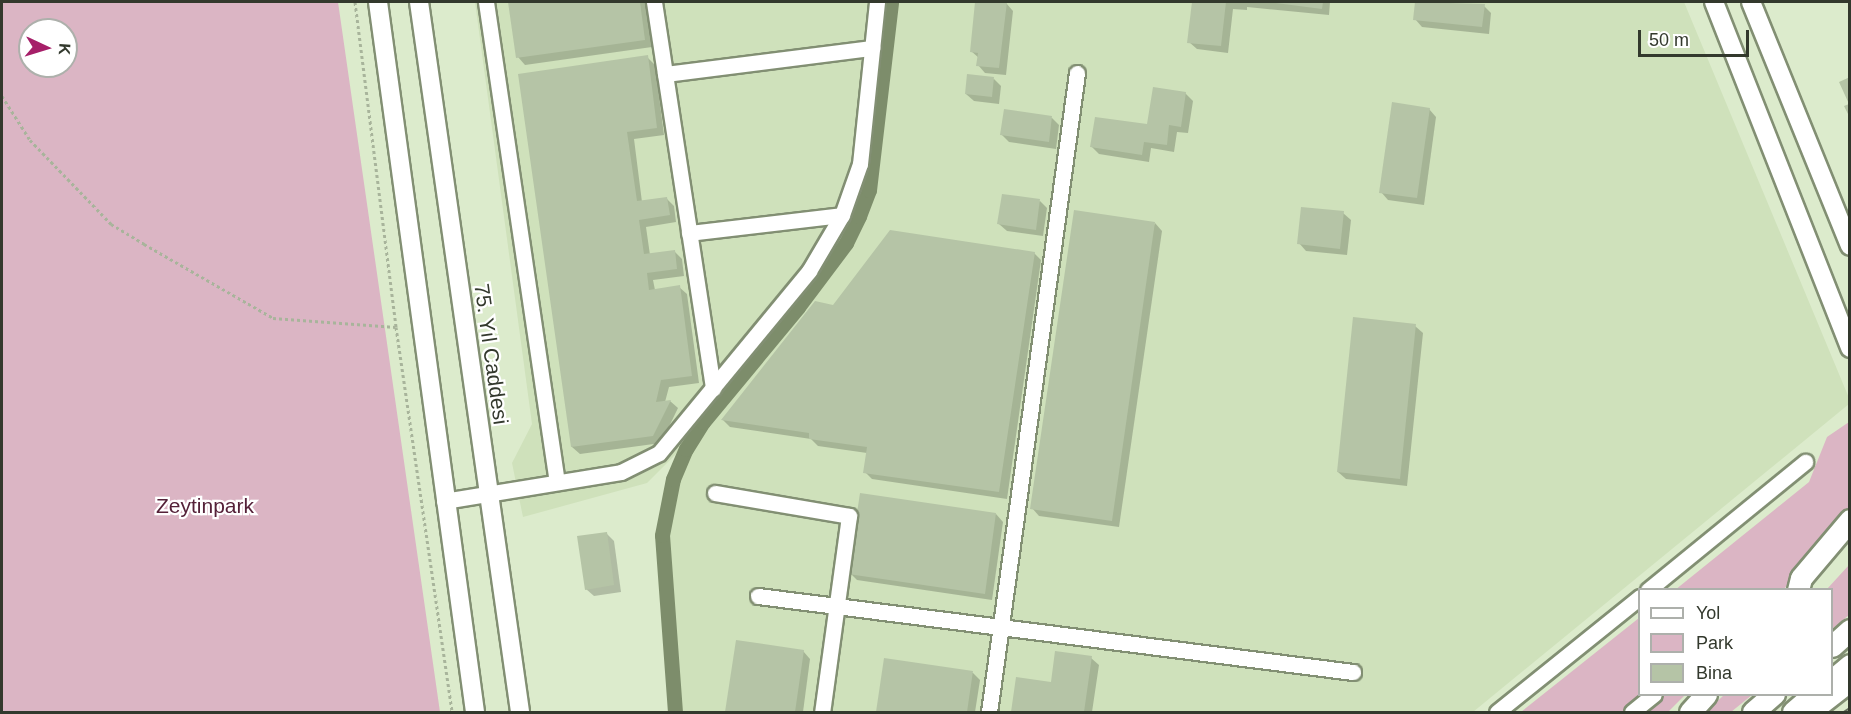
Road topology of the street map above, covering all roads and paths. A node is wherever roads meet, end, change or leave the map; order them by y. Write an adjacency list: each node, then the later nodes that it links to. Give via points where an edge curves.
1 (355, 2): 16 (path)
2 (378, 2): 23 (main road)
3 (419, 2): 22 (main road, 75. Yıl Caddesi)
4 (486, 2): 20 (street)
5 (654, 2): 11 (street)
6 (877, 2): 9 (street)
7 (1713, 2): 17 (main road)
8 (1751, 2): 15 (main road)
9 (872, 48): 11 (street); 13 (street, via 860,164)
10 (1077, 73): 32 (street)
11 (665, 74): 14 (street)
12 (2, 96): 16 (path, via 30,140 111,224 144,244 273,318)
13 (842, 215): 14 (street); 18 (street, via 809,271)
14 (689, 233): 18 (street)
15 (1850, 246)
16 (396, 327): 43 (path)
17 (1850, 348)
18 (712, 388): 20 (street, via 659,453 621,472)
19 (1805, 462): 26 (street)
20 (557, 482): 22 (street)
21 (715, 493): 31 (street, via 849,516)
22 (487, 494): 23 (street); 45 (main road, 75. Yıl Caddesi)
23 (444, 501): 44 (main road)
24 (1850, 520): 27 (highway, via 1801,578)
25 (1850, 541): 28 (highway)
26 (1650, 588)
27 (1800, 588)
28 (1802, 588)
29 (758, 596): 31 (street)
30 (1638, 599): 48 (street)
31 (837, 607): 32 (street); 46 (street)
32 (1000, 629): 36 (street); 47 (street)
33 (1850, 630): 34 (highway)
34 (1833, 645)
35 (1850, 665): 37 (highway)
36 (1353, 672)
37 (1833, 679)
38 (1850, 684): 53 (street)
39 (1652, 696): 49 (street)
40 (1704, 696): 50 (highway)
41 (1772, 696): 51 (highway)
42 (1812, 696): 52 (highway)
43 (452, 712)
44 (475, 712)
45 (520, 712)
46 (822, 712)
47 (989, 712)
48 (1497, 712)
49 (1632, 712)
50 (1690, 712)
51 (1753, 712)
52 (1793, 712)
53 (1814, 712)

